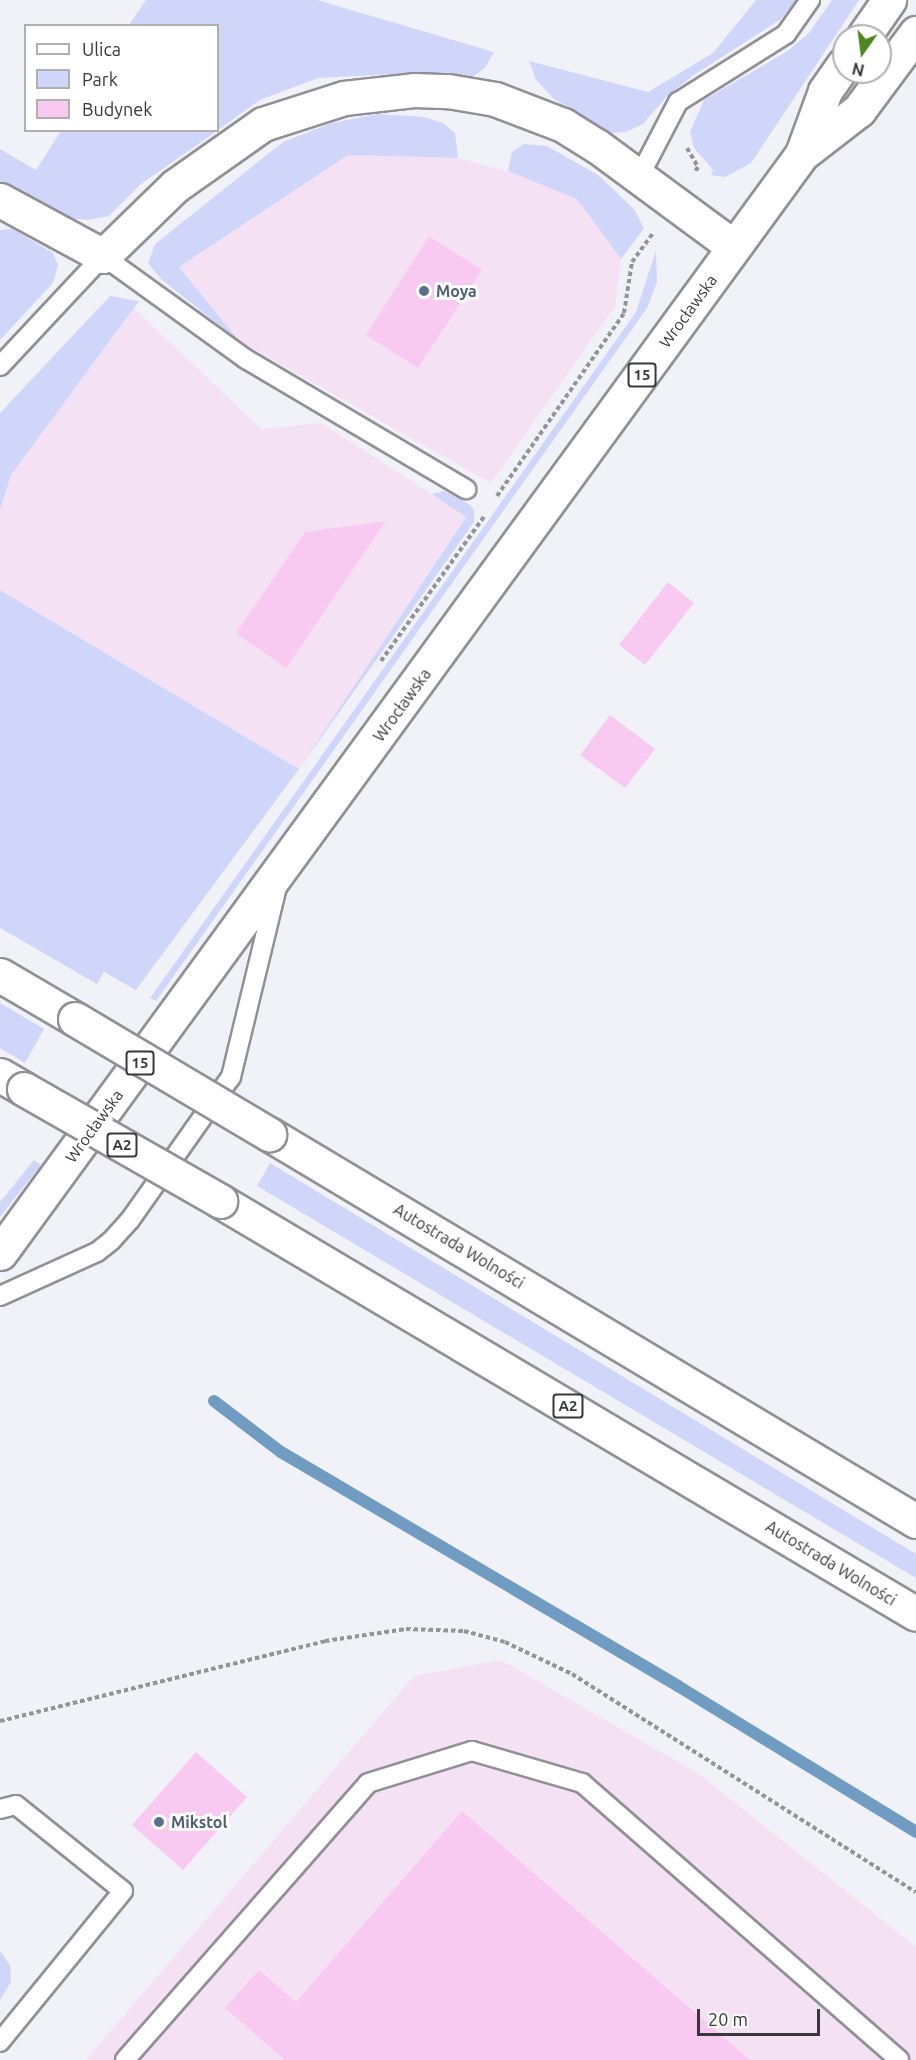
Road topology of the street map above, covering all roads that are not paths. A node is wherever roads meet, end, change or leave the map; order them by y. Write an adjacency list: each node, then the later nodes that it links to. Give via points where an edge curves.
1 (810, 0): 7 (lane, via 786,34 678,102)
2 (889, 0): 3 (main road)
3 (872, 24)
4 (916, 33): 6 (main road, Wrocławska / 15, via 859,110)
5 (832, 81): 6 (main road, Wrocławska / 15)
6 (802, 154): 9 (main road, Wrocławska / 15)
7 (639, 177): 9 (main road); 10 (main road, via 563,125 495,99 414,90 344,98 263,124 176,186)
8 (0, 200): 10 (main road)
9 (734, 247): 13 (main road, Wrocławska / 15)
10 (103, 256): 11 (lane); 12 (lane, via 246,359)
11 (0, 366)
12 (465, 489)
13 (280, 873): 16 (main road, Wrocławska / 15); 17 (lane, via 231,1077 111,1241 97,1252)
14 (0, 975): 18 (main road, Autostrada Wolności, bridge)
15 (12, 1082): 19 (main road, Autostrada Wolności / A2, bridge)
16 (0, 1253)
17 (0, 1296)
18 (916, 1521)
19 (916, 1614)
20 (0, 1809): 21 (lane, via 16,1805 123,1891)
21 (0, 2042)
22 (125, 2060): 23 (lane, via 368,1783 472,1751 582,1783)
23 (899, 2060)

